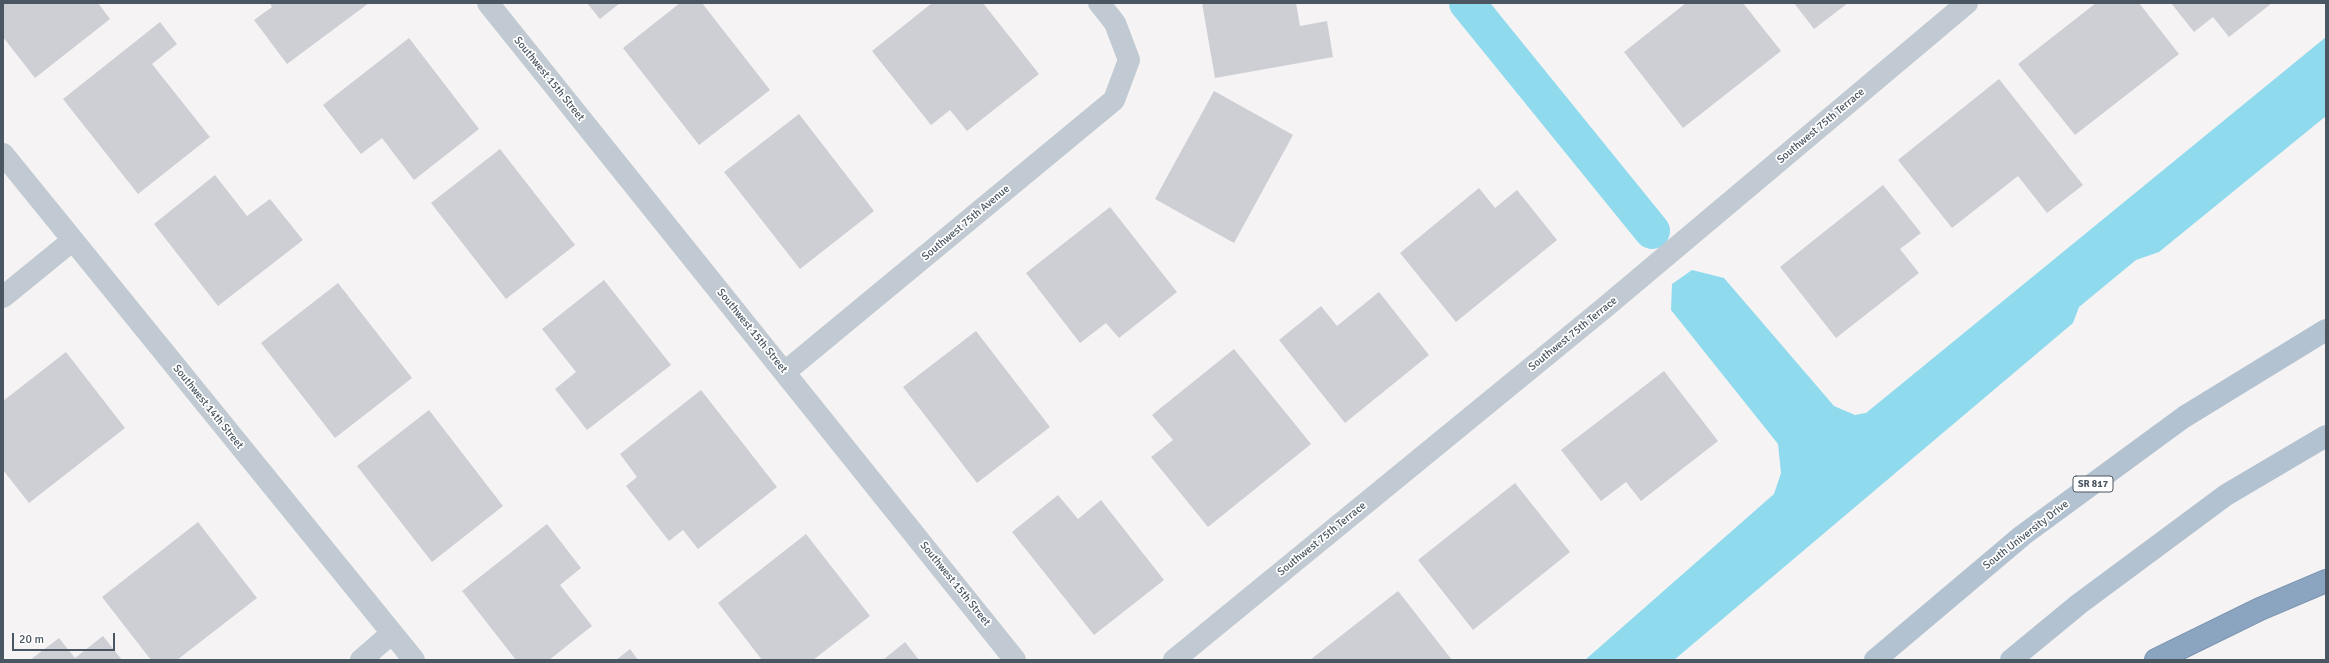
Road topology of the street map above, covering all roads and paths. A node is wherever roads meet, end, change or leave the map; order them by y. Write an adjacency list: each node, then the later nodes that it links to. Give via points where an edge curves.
1 (488, 3): 8 (street, Southwest 15th Street)
2 (1099, 3): 8 (street, Southwest 75th Avenue, via 1115,23 1129,60 1114,100)
3 (1967, 3): 15 (street, Southwest 75th Terrace, via 1603,309)
4 (3, 154): 5 (street, Southwest 14th Street)
5 (72, 240): 6 (street); 11 (street, Southwest 14th Street)
6 (3, 297)
7 (2326, 330): 16 (main road, South University Drive / SR 817, via 2184,417 2132,455 2023,535)
8 (785, 372): 14 (street, Southwest 15th Street)
9 (2326, 436): 17 (main road, via 2226,495 2079,604)
10 (2326, 581): 18 (highway)
11 (392, 633): 12 (street); 13 (street, Southwest 14th Street)
12 (361, 660)
13 (414, 660)
14 (1015, 660)
15 (1174, 660)
16 (1875, 660)
17 (2011, 660)
18 (2156, 660)

